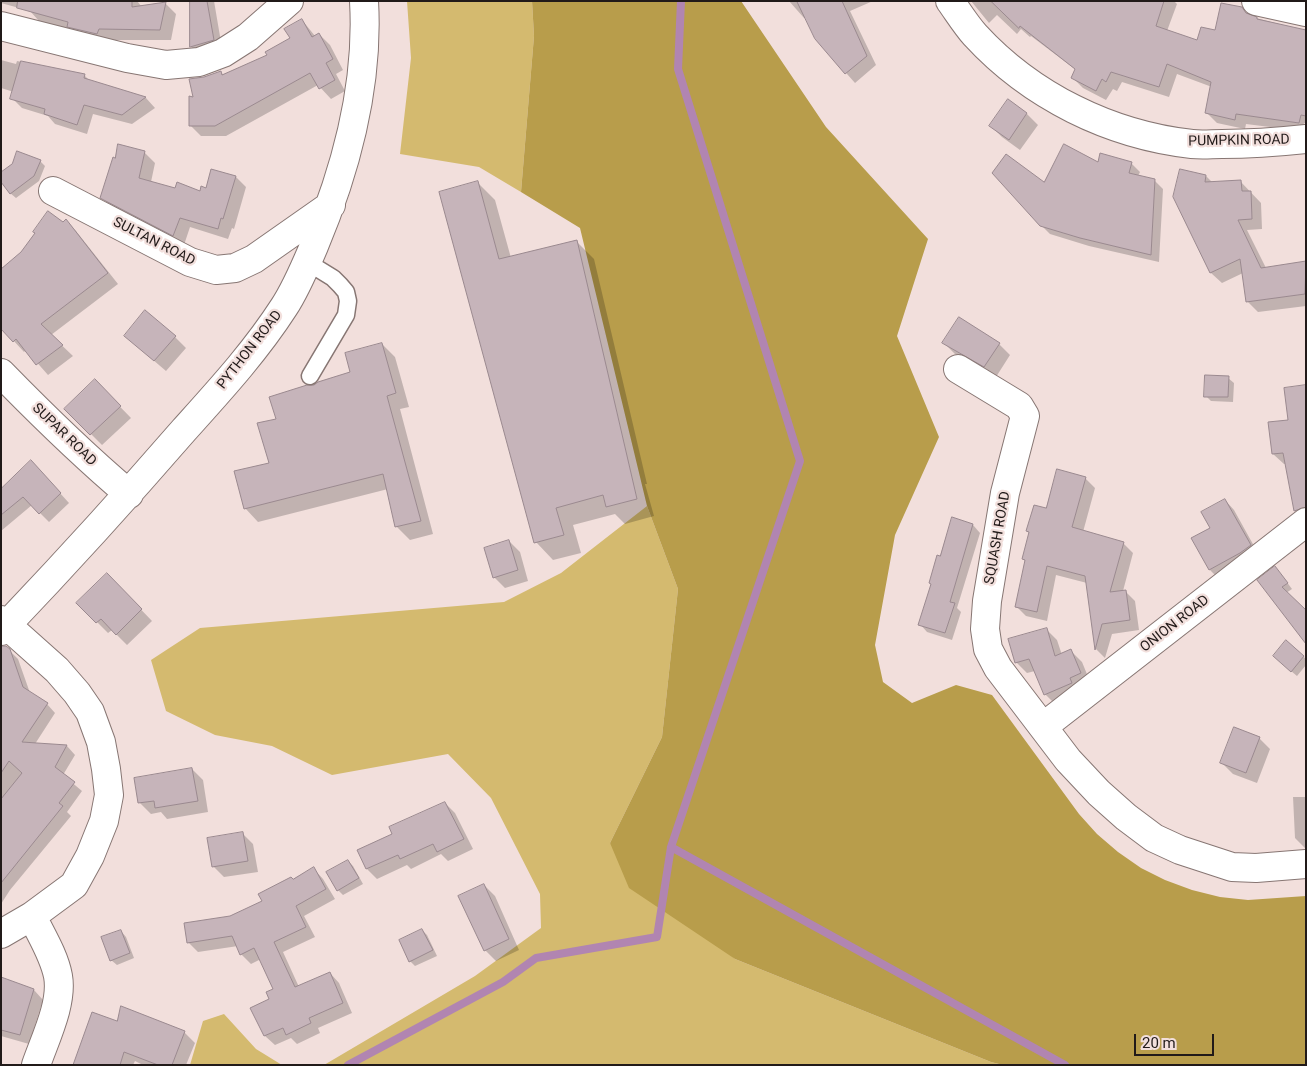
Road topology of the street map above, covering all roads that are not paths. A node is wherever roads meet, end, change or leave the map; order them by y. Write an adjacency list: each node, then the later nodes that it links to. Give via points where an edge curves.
1 (289, 1): 6 (street, via 248,37 223,53 199,62 166,65)
2 (364, 1): 9 (street, PYTHON ROAD, via 360,89)
3 (950, 1): 7 (street, PUMPKIN ROAD, via 974,34 1021,78 1052,98 1114,126 1193,144)
4 (1256, 1): 5 (street)
5 (1306, 12)
6 (1, 26)
7 (1306, 139)
8 (53, 191): 9 (street, SULTAN ROAD, via 190,262 216,270 235,268 254,259)
9 (331, 205): 10 (street, PYTHON ROAD)
10 (307, 262): 13 (lane, via 340,284 348,301 346,315); 14 (street, PYTHON ROAD, via 285,306 254,349)
11 (958, 369): 17 (street, SQUASH ROAD, via 1020,406 1026,416 1006,493 985,630 988,649 998,668)
12 (1, 373): 14 (street, SUPAR ROAD, via 46,420)
13 (310, 376)
14 (129, 494): 16 (street, PYTHON ROAD)
15 (1306, 522): 17 (street, ONION ROAD)
16 (3, 625): 19 (street, via 57,670 90,712 101,742 109,794 101,830 74,885)
17 (1044, 726): 18 (street, SQUASH ROAD, via 1068,760 1099,793 1154,838 1232,867)
18 (1306, 864)
19 (32, 916): 20 (street); 21 (street, via 58,976 56,1006)
20 (1, 934)
21 (36, 1065)

